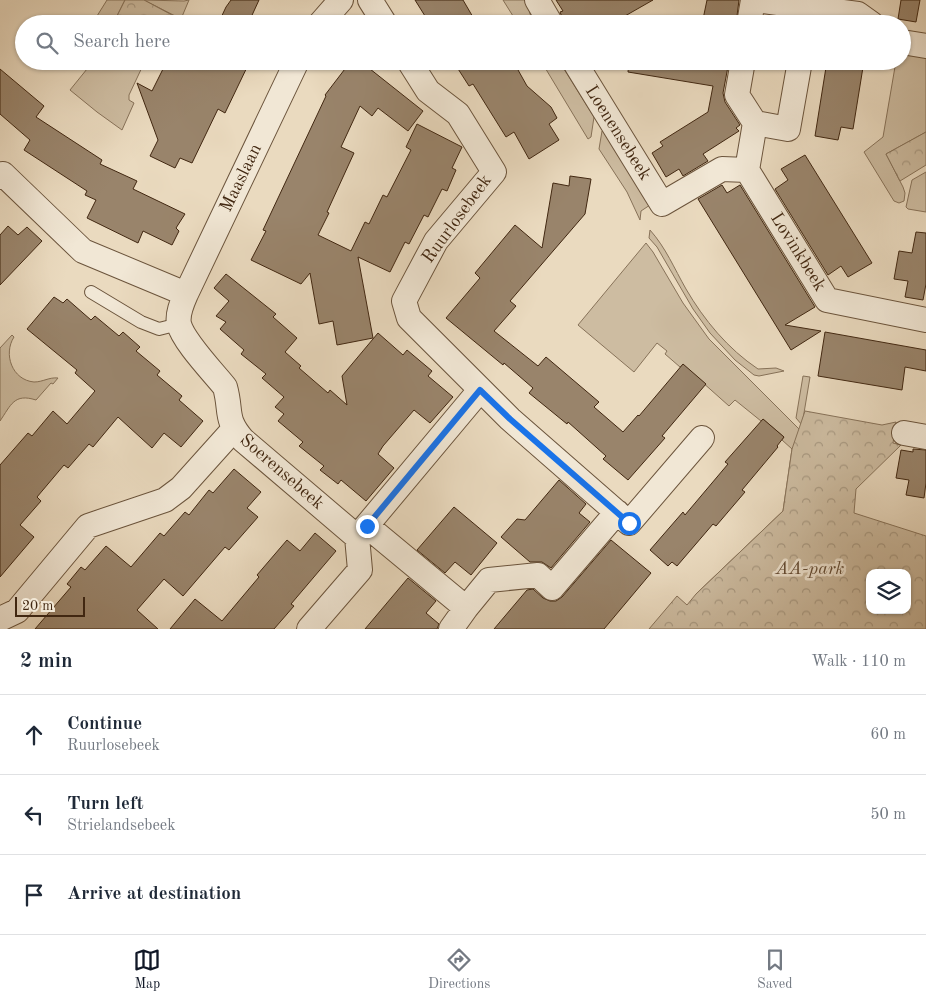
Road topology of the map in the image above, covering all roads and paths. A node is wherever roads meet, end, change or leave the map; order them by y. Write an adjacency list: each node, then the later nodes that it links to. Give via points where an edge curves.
1 (341, 0): 5 (street)
2 (370, 0): 6 (street)
3 (537, 0): 7 (street)
4 (754, 0): 8 (street); 9 (street)
5 (328, 15)
6 (379, 15)
7 (546, 15)
8 (751, 15)
9 (805, 15)
10 (833, 15): 11 (street)
11 (859, 15)
12 (911, 44): 13 (street)
13 (926, 46)
14 (293, 70): 23 (street, Maaslaan)
15 (415, 70): 26 (street, Ruurlosebeek, via 428,91 458,114 494,172 436,242 404,300 409,318)
16 (580, 70): 20 (street, Loenensebeek, via 662,204 722,169)
17 (741, 70): 19 (street, via 737,95)
18 (798, 70): 19 (street, via 788,130)
19 (755, 123): 20 (street)
20 (747, 170): 24 (street, Lovinkbeek, via 827,300)
21 (1, 174): 23 (street, via 83,251)
22 (91, 292): 25 (lane, via 159,329)
23 (186, 294): 25 (street, via 179,310)
24 (926, 320)
25 (179, 324): 27 (street, Soerensebeek, via 185,337 225,386 229,419)
26 (480, 390): 29 (street, Ruurlosebeek); 30 (street)
27 (234, 429): 30 (street, Soerensebeek); 32 (street, via 181,488 165,500 88,526 17,610)
28 (702, 438): 29 (street, Ruurlosebeek, via 629,523)
29 (617, 512): 31 (street, via 552,588 538,575 489,580)
30 (362, 531): 31 (street, Soerensebeek); 33 (street, via 360,570)
31 (466, 608): 34 (street)
32 (0, 619)
33 (309, 629)
34 (451, 629)

